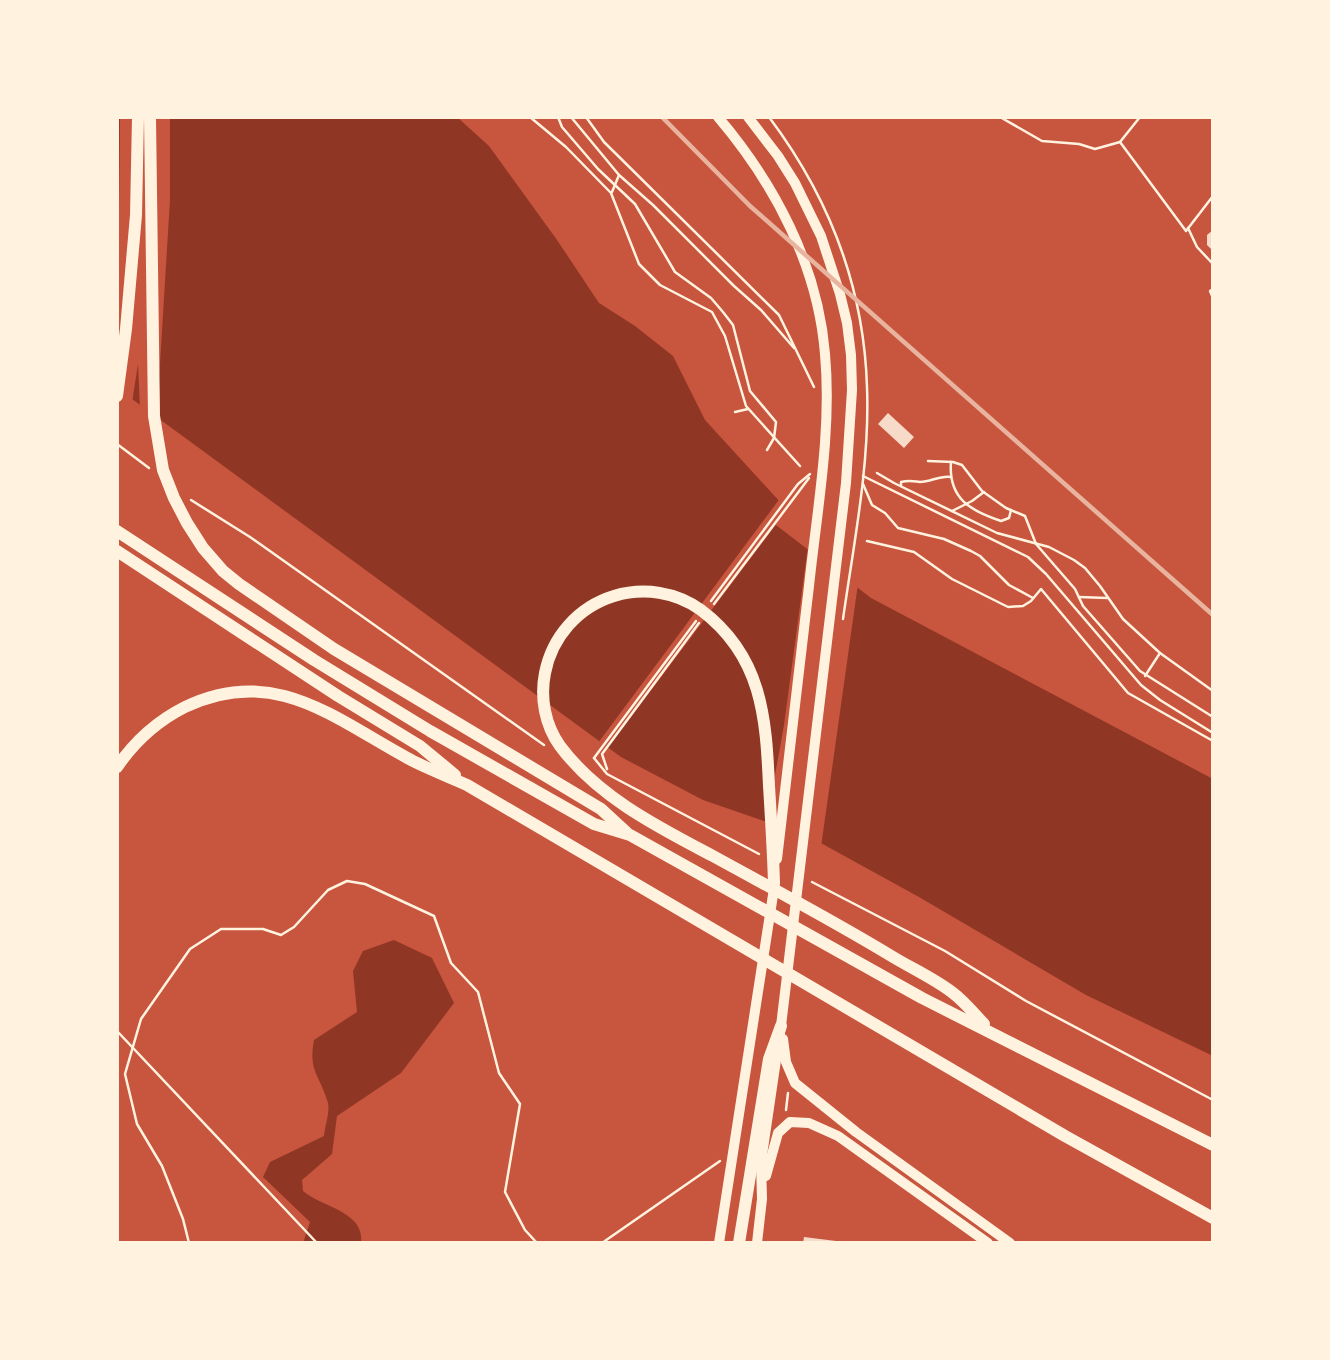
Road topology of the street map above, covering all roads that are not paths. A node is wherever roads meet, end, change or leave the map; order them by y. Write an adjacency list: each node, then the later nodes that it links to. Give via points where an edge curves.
1 (138, 117): 5 (highway, via 136,215)
2 (150, 117): 10 (highway, via 157,444 187,523 210,556 239,584 334,649 601,809)
3 (718, 117): 11 (main road, via 757,168 792,231 814,296 825,353 821,483)
4 (748, 117): 12 (main road, via 795,183 817,227 841,294 851,355 850,449)
5 (117, 396)
6 (117, 531): 10 (highway, via 430,732 594,824)
7 (117, 551): 9 (highway, via 420,746)
8 (117, 767): 9 (highway, via 133,745 174,712 199,700 253,691 327,711 413,761)
9 (467, 785): 16 (highway)
10 (630, 835): 13 (highway, via 922,998)
11 (775, 883): 13 (highway, via 762,705 752,675 725,634 704,613 679,598 653,592 606,599 583,611 552,650 543,688 547,717 559,745 647,821 839,924 953,993); 18 (main road)
12 (781, 1026): 15 (main road, via 761,1162); 17 (main road, via 786,1062 795,1083); 19 (highway, via 769,1059)
13 (992, 1031): 14 (highway)
14 (1213, 1145)
15 (762, 1199): 20 (main road); 21 (main road, via 778,1133 790,1122 809,1123 838,1136)
16 (1213, 1218)
17 (1005, 1239): 22 (main road)
18 (719, 1243)
19 (739, 1243)
20 (757, 1243)
21 (988, 1243)
22 (1018, 1243)

